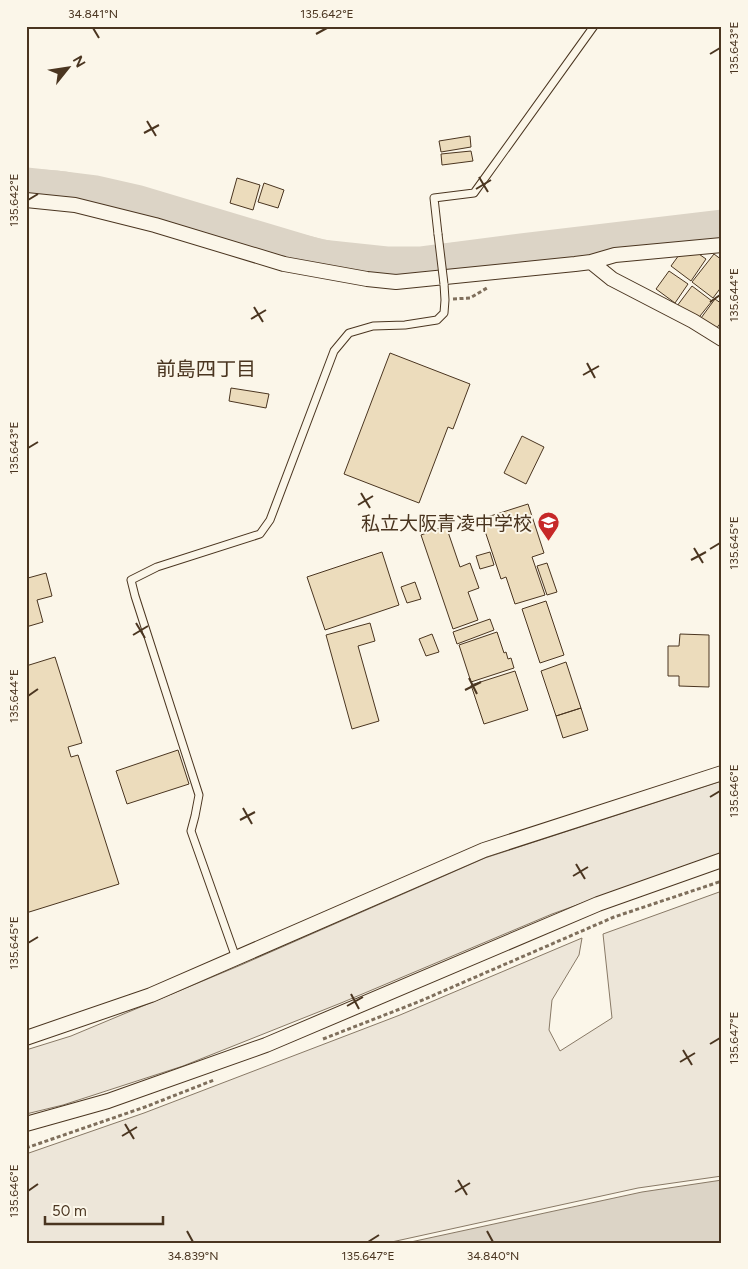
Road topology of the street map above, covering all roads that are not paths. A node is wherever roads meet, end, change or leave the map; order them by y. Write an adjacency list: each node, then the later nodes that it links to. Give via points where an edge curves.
1 (594, 26): 8 (lane, bridge, via 474,193 434,198 444,284 444,313 437,320 373,326 349,333 334,351 270,520 260,534 156,567 131,580 199,795 190,831)
2 (26, 200): 4 (street, via 75,205 156,225 284,264 367,279 396,282)
3 (722, 245): 4 (street, via 615,256)
4 (591, 262): 5 (street, via 612,279)
5 (722, 339)
6 (722, 773): 8 (street, via 484,850)
7 (722, 860): 10 (street, via 598,904 266,1045 108,1101)
8 (236, 958): 9 (street, via 150,995)
9 (26, 1038)
10 (26, 1124)

